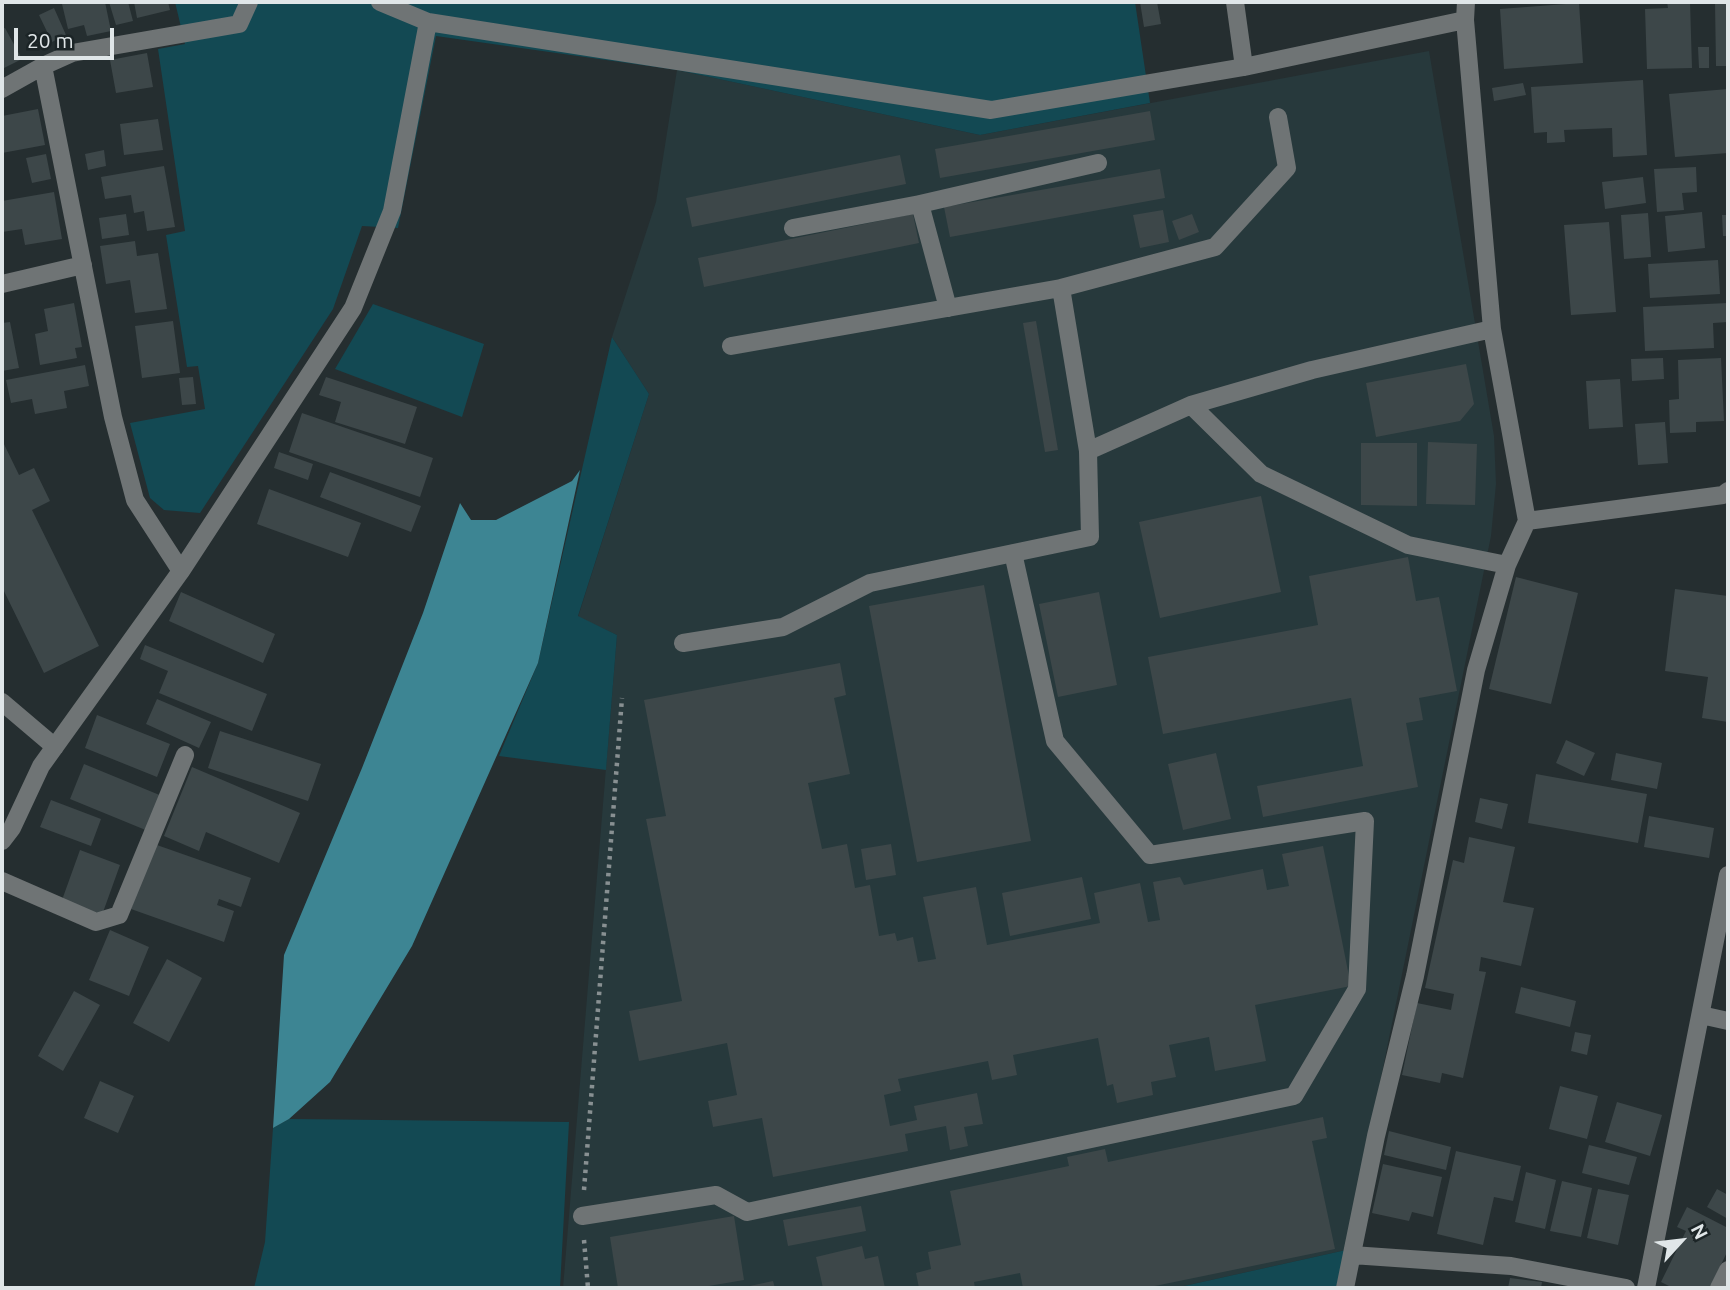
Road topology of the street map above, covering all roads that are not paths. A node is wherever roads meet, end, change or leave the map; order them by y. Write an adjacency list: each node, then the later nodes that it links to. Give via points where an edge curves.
1 (249, 2): 6 (street, via 239,24 72,53)
2 (380, 2): 5 (street)
3 (1235, 2): 7 (street)
4 (1466, 11): 7 (street); 17 (street)
5 (428, 22): 7 (street, via 991,110); 25 (street, via 392,211 353,307)
6 (43, 66): 8 (street); 13 (street)
7 (1244, 67)
8 (2, 89)
9 (1278, 117): 15 (street, via 1287,168 1215,247)
10 (1098, 163): 11 (street)
11 (920, 204): 12 (street); 16 (street)
12 (793, 228)
13 (83, 265): 14 (street); 25 (street, via 113,417 135,500)
14 (2, 284)
15 (1061, 288): 16 (street); 20 (street)
16 (948, 308): 18 (street)
17 (1492, 329): 19 (street, via 1312,370); 22 (street)
18 (731, 346)
19 (1191, 405): 20 (street); 24 (street, via 1261,474 1408,545)
20 (1088, 451): 23 (street, via 1090,537)
21 (1728, 491): 22 (street)
22 (1527, 521): 24 (street)
23 (1013, 553): 26 (street, via 870,583 783,627); 35 (street, via 1055,741 1150,855 1365,821 1357,989 1294,1096 747,1212 716,1195)
24 (1507, 565): 36 (street, via 1476,670 1415,976)
25 (181, 571): 28 (street)
26 (683, 643)
27 (2, 702): 28 (street)
28 (55, 747): 30 (street)
29 (185, 755): 32 (street, via 119,915 96,922)
30 (2, 841)
31 (1728, 875): 33 (street)
32 (2, 881)
33 (1701, 1016): 34 (street); 40 (street)
34 (1728, 1021)
35 (582, 1216)
36 (1352, 1255): 38 (street); 39 (street, via 1511,1266)
37 (1728, 1270): 41 (street)
38 (1345, 1288)
39 (1626, 1288)
40 (1646, 1288)
41 (1719, 1288)

